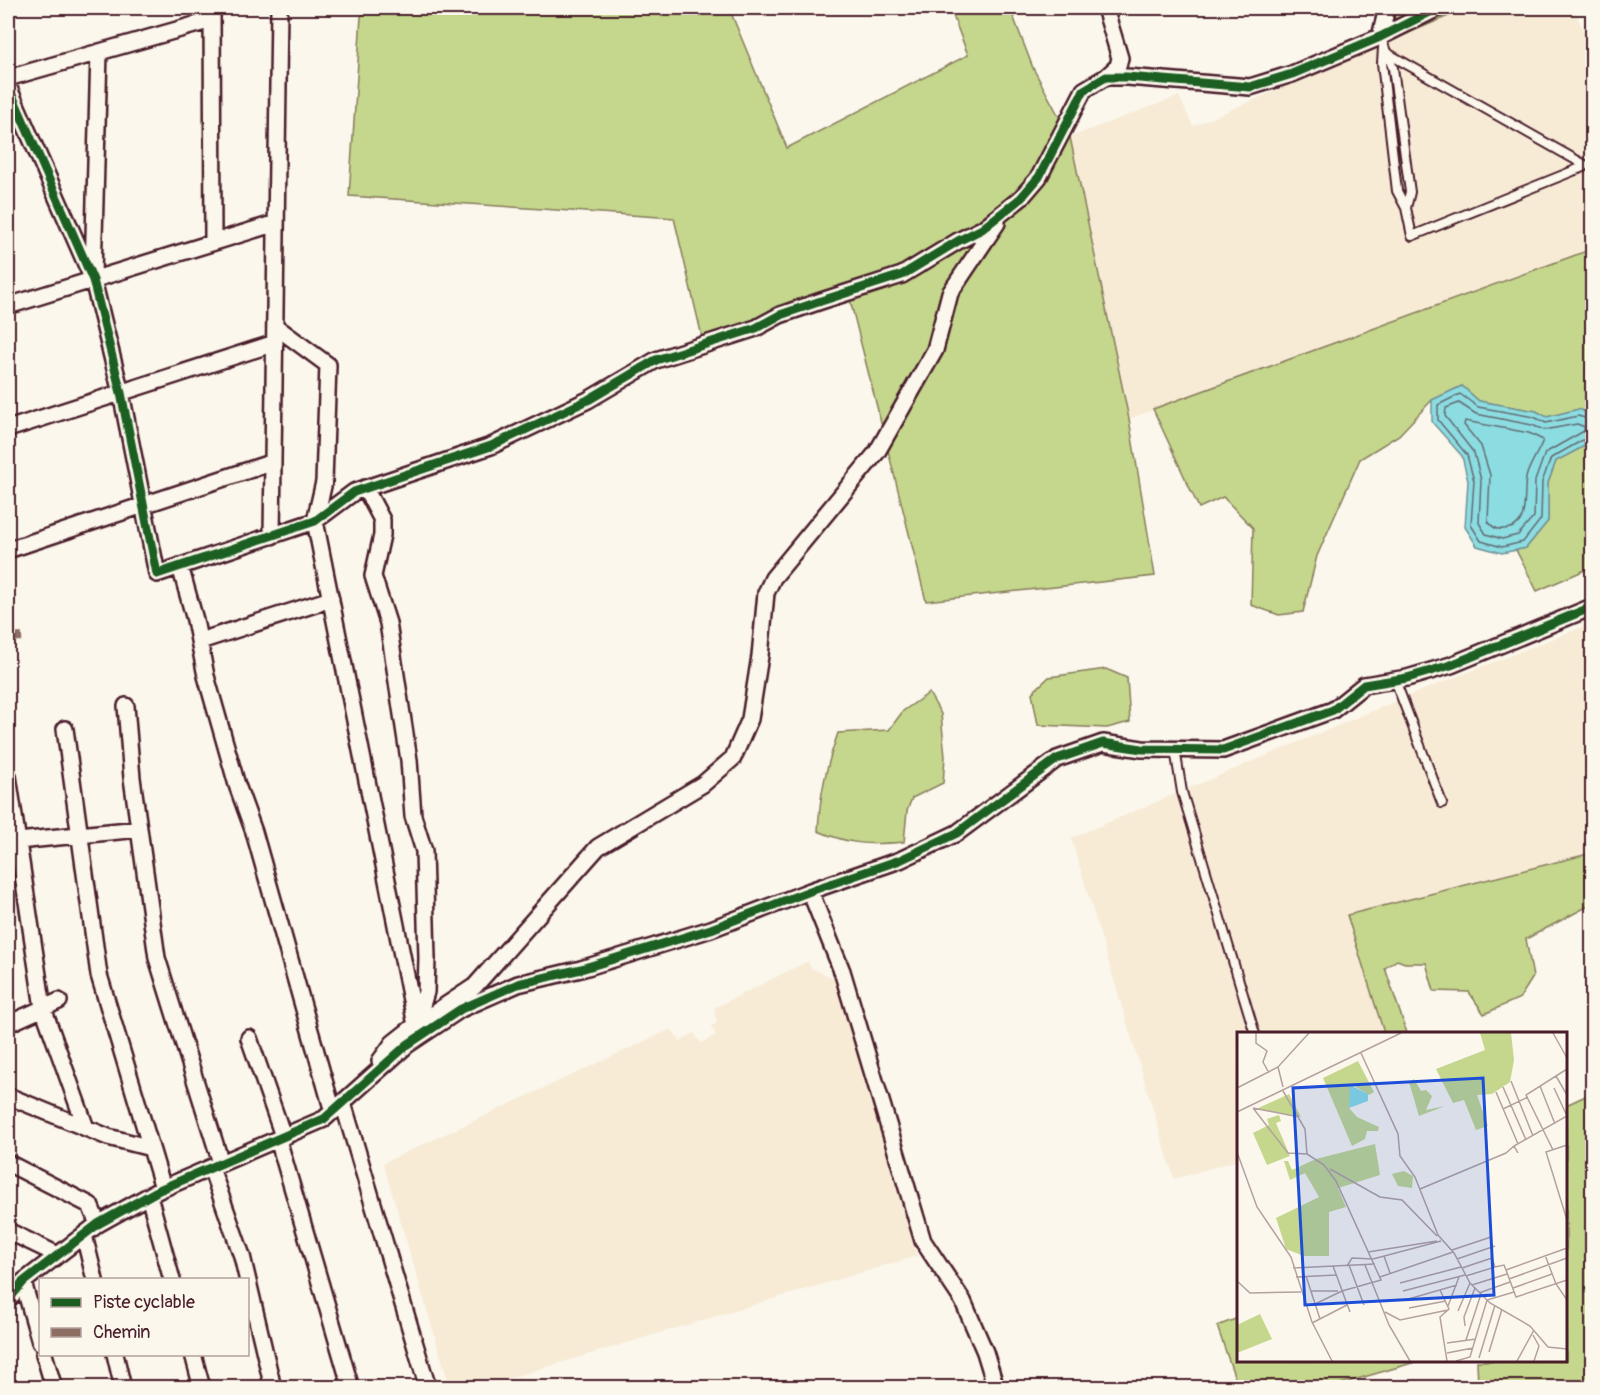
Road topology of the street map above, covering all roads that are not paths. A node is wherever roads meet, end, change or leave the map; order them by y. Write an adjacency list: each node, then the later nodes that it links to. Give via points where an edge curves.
1 (279, 8): 14 (street)
2 (1105, 8): 9 (street, via 1120,58 1118,66)
3 (1387, 8): 6 (street)
4 (1438, 8): 6 (street)
5 (212, 14): 7 (street); 15 (street)
6 (1382, 40): 8 (lane); 9 (street, via 1250,87); 12 (lane, via 1397,191)
7 (99, 52): 10 (street); 16 (street)
8 (1387, 53): 12 (lane, via 1393,68 1410,192); 12 (lane, via 1585,165 1412,236)
9 (1106, 77): 13 (street, via 1084,90 1039,177)
10 (8, 78)
11 (8, 86): 16 (street)
12 (1406, 208)
13 (1004, 212): 23 (street, via 902,275 656,360 588,400 491,446); 45 (street, via 950,293 935,350 878,452 773,578 766,593 750,719 733,758 703,784 598,847 475,986)
14 (276, 223): 15 (street); 18 (street)
15 (213, 242): 16 (street)
16 (93, 280): 17 (street); 20 (street)
17 (8, 306)
18 (275, 326): 19 (street); 25 (street, via 328,365 324,482)
19 (274, 343): 20 (street); 22 (street)
20 (121, 393): 21 (street); 24 (street)
21 (8, 429)
22 (273, 462): 24 (street); 26 (street)
23 (365, 488): 25 (street); 45 (street, via 382,520 373,576 388,623 409,760 413,816 424,851 426,992)
24 (143, 505): 27 (street); 28 (street, via 157,574)
25 (315, 521): 26 (street); 29 (street)
26 (272, 536): 28 (street)
27 (8, 550)
28 (180, 566): 31 (street)
29 (331, 600): 31 (street); 45 (street)
30 (1593, 607): 32 (street, via 1451,665)
31 (200, 641): 50 (street, via 237,785)
32 (1395, 680): 35 (street, via 1364,685 1333,710 1222,750); 37 (lane)
33 (126, 706): 38 (street)
34 (65, 729): 39 (street)
35 (1175, 749): 41 (street, via 1103,743 1057,759 957,833 900,860); 46 (lane, via 1182,792)
36 (8, 776): 40 (street)
37 (1442, 803)
38 (139, 829): 39 (street); 55 (street, via 157,958)
39 (80, 835): 40 (street); 53 (street, via 99,975)
40 (18, 841): 43 (street)
41 (810, 891): 48 (street, via 711,929 518,984 460,1009 407,1045); 78 (street, via 842,971 923,1241 963,1301)
42 (59, 1001): 43 (street)
43 (44, 1008): 44 (street); 51 (street)
44 (8, 1024)
45 (416, 1025): 48 (street, via 393,1043)
46 (1254, 1032)
47 (249, 1038): 52 (street)
48 (358, 1090): 50 (street)
49 (8, 1096): 51 (street)
50 (338, 1108): 52 (street, via 324,1119); 77 (street)
51 (86, 1128): 53 (street)
52 (281, 1138): 55 (street); 76 (street)
53 (151, 1148): 56 (street)
54 (8, 1163): 58 (street, via 90,1205)
55 (216, 1166): 56 (street); 64 (street)
56 (163, 1188): 57 (street)
57 (149, 1196): 58 (street); 63 (street)
58 (98, 1224): 60 (street)
59 (8, 1231): 61 (street)
60 (84, 1235): 61 (street); 62 (street)
61 (58, 1255): 65 (street)
62 (95, 1278)
63 (171, 1278)
64 (247, 1278)
65 (24, 1282): 67 (street); 68 (street)
66 (249, 1286): 75 (street)
67 (9, 1297)
68 (39, 1338)
69 (45, 1356): 72 (street)
70 (115, 1356): 73 (street)
71 (194, 1356): 74 (street)
72 (54, 1388)
73 (123, 1388)
74 (202, 1388)
75 (273, 1388)
76 (351, 1388)
77 (428, 1388)
78 (996, 1388)

